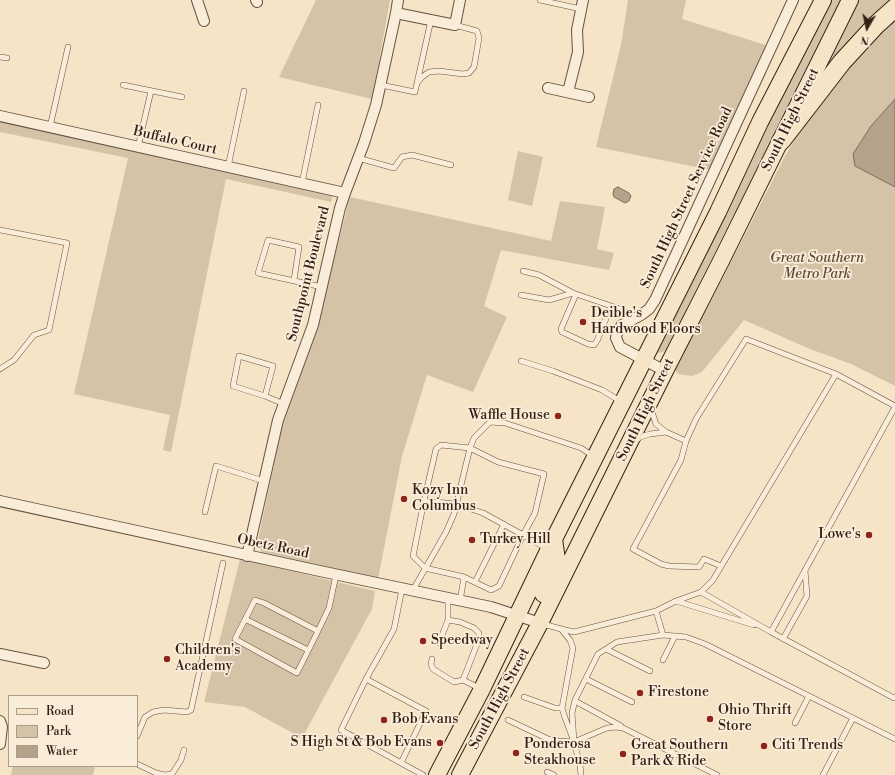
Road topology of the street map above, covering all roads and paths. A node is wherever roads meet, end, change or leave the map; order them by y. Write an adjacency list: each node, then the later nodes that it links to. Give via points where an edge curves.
1 (197, 0): 12 (street)
2 (398, 0): 10 (street, Southpoint Boulevard)
3 (460, 0): 13 (street)
4 (540, 0): 8 (lane)
5 (793, 0): 43 (street, South High Street Service Road, via 655,300 649,309)
6 (823, 0): 44 (main road, South High Street)
7 (850, 0): 29 (main road, South High Street)
8 (582, 5): 23 (street, via 577,30 578,52)
9 (895, 8): 29 (highway, via 842,62)
10 (396, 13): 11 (street); 19 (street, Southpoint Boulevard)
11 (431, 20): 13 (street); 17 (lane)
12 (204, 21)
13 (455, 25): 17 (lane, via 477,31 479,38 474,67 470,73 463,74 429,72)
14 (68, 47): 28 (lane)
15 (0, 57): 16 (lane)
16 (8, 58)
17 (418, 82): 19 (lane, via 415,92)
18 (123, 85): 21 (lane)
19 (381, 85): 31 (street, Southpoint Boulevard)
20 (548, 88): 23 (street)
21 (150, 91): 24 (lane); 30 (lane)
22 (244, 91): 33 (lane)
23 (568, 92): 25 (street)
24 (182, 97)
25 (589, 97)
26 (318, 105): 34 (lane)
27 (0, 116): 28 (street, Buffalo Court)
28 (50, 127): 30 (street, Buffalo Court)
29 (780, 141): 47 (main road, South High Street)
30 (138, 147): 33 (street, Buffalo Court)
31 (358, 158): 32 (lane, via 394,168 402,157 412,155); 35 (street, Southpoint Boulevard)
32 (451, 165)
33 (228, 167): 34 (street, Buffalo Court)
34 (302, 183): 35 (street, Buffalo Court)
35 (345, 193): 39 (street, Southpoint Boulevard)
36 (0, 230): 46 (lane, via 67,244 49,330 34,335 14,360)
37 (523, 271): 40 (lane, via 539,275)
38 (294, 280): 38 (lane, via 258,273 268,240 298,247); 39 (lane)
39 (322, 287): 52 (street, Southpoint Boulevard, via 313,325)
40 (574, 294): 41 (lane, via 549,300); 42 (lane); 42 (lane, via 561,329 562,332 588,344 597,341)
41 (521, 295)
42 (611, 306): 43 (lane, via 623,310)
43 (633, 319): 44 (street, South High Street Service Road, via 619,329 616,338 620,347)
44 (644, 359): 47 (street, South High Street Service Road); 50 (main road, South High Street)
45 (521, 361): 50 (lane, via 553,370 602,390)
46 (0, 369)
47 (665, 371): 51 (main road, South High Street)
48 (836, 374): 53 (lane); 55 (lane, via 746,339 696,419); 69 (lane)
49 (265, 396): 49 (lane, via 233,386 239,356 273,366); 52 (lane)
50 (623, 402): 58 (main road, South High Street)
51 (650, 402): 54 (lane, via 656,424); 57 (main road, South High Street)
52 (284, 404): 59 (street, Southpoint Boulevard)
53 (895, 407): 71 (lane)
54 (666, 432): 55 (lane); 57 (lane, via 640,437)
55 (686, 441): 69 (lane, via 681,460 633,549 660,564 669,566 699,567 704,559)
56 (470, 448): 58 (lane, via 474,438 490,422 505,423 581,448); 60 (lane, via 436,448); 62 (lane); 65 (lane, via 498,462 544,474 535,513)
57 (627, 448): 84 (main road, South High Street)
58 (595, 457): 66 (main road, South High Street)
59 (264, 481): 63 (lane, via 216,466); 67 (street, Southpoint Boulevard)
60 (424, 501): 62 (lane); 70 (lane, via 413,556)
61 (0, 502): 67 (street, Obetz Road)
62 (456, 504): 64 (lane, via 484,513); 70 (lane, via 446,532)
63 (205, 512)
64 (504, 524): 65 (lane); 74 (lane)
65 (523, 535): 66 (lane); 74 (lane, via 499,586 491,590)
66 (552, 544): 81 (main road, South High Street); 84 (main road, via 557,560 537,604)
67 (247, 556): 72 (street, Obetz Road)
68 (223, 563): 115 (lane, via 191,710 153,712 145,717)
69 (721, 566): 76 (lane, via 713,580)
70 (425, 568): 73 (lane); 75 (lane)
71 (805, 570): 88 (lane); 91 (lane, via 807,596)
72 (336, 575): 75 (street, Obetz Road); 87 (lane, via 329,608)
73 (464, 577): 74 (lane); 78 (lane)
74 (475, 582)
75 (407, 590): 77 (street, Obetz Road); 100 (lane, via 394,629)
76 (701, 592): 79 (lane); 85 (lane)
77 (448, 599): 78 (street, Obetz Road); 83 (lane)
78 (460, 601): 81 (street, Obetz Road)
79 (676, 601): 80 (lane); 85 (lane)
80 (656, 610): 86 (lane, via 574,632); 89 (lane)
81 (518, 616): 84 (street, Obetz Road); 103 (main road, South High Street)
82 (245, 619): 87 (lane, via 255,600); 94 (lane); 94 (lane, via 235,639 297,673)
83 (448, 620): 92 (lane); 102 (lane, via 460,622 479,633)
84 (540, 623): 86 (lane); 125 (main road, South High Street)
85 (761, 627): 88 (lane)
86 (561, 629): 109 (lane, via 573,648)
87 (318, 631): 94 (lane)
88 (771, 632): 91 (lane)
89 (663, 635): 90 (lane); 93 (lane, via 617,642)
90 (675, 636): 97 (lane); 104 (lane, via 705,644)
91 (783, 639): 106 (lane)
92 (439, 643)
93 (606, 649): 99 (lane); 101 (lane, via 598,654)
94 (308, 650)
95 (0, 654): 98 (street)
96 (432, 659): 102 (lane, via 433,669 454,682)
97 (663, 660)
98 (44, 663)
99 (650, 671)
100 (366, 679): 120 (lane, via 341,730); 120 (lane, via 426,711)
101 (586, 679): 107 (lane); 108 (lane)
102 (463, 680): 103 (lane)
103 (482, 689): 124 (main road, South High Street)
104 (809, 696): 110 (lane); 113 (lane)
105 (524, 697): 109 (lane)
106 (895, 697)
107 (575, 701): 114 (lane); 117 (lane, via 572,713)
108 (632, 702)
109 (562, 708): 117 (lane)
110 (853, 718): 116 (lane); 129 (lane)
111 (508, 720): 117 (lane, via 548,739)
112 (0, 721): 118 (street)
113 (795, 723)
114 (623, 728): 117 (lane, via 607,728); 128 (lane)
115 (138, 734)
116 (895, 739)
117 (574, 742): 127 (lane)
118 (0, 744)
119 (184, 750): 121 (lane, via 172,774 156,773)
120 (401, 763): 123 (lane)
121 (138, 764)
122 (547, 772): 126 (lane)
123 (424, 775)
124 (437, 775)
125 (460, 775)
126 (554, 775)
127 (581, 775)
128 (717, 775)
129 (823, 775)

